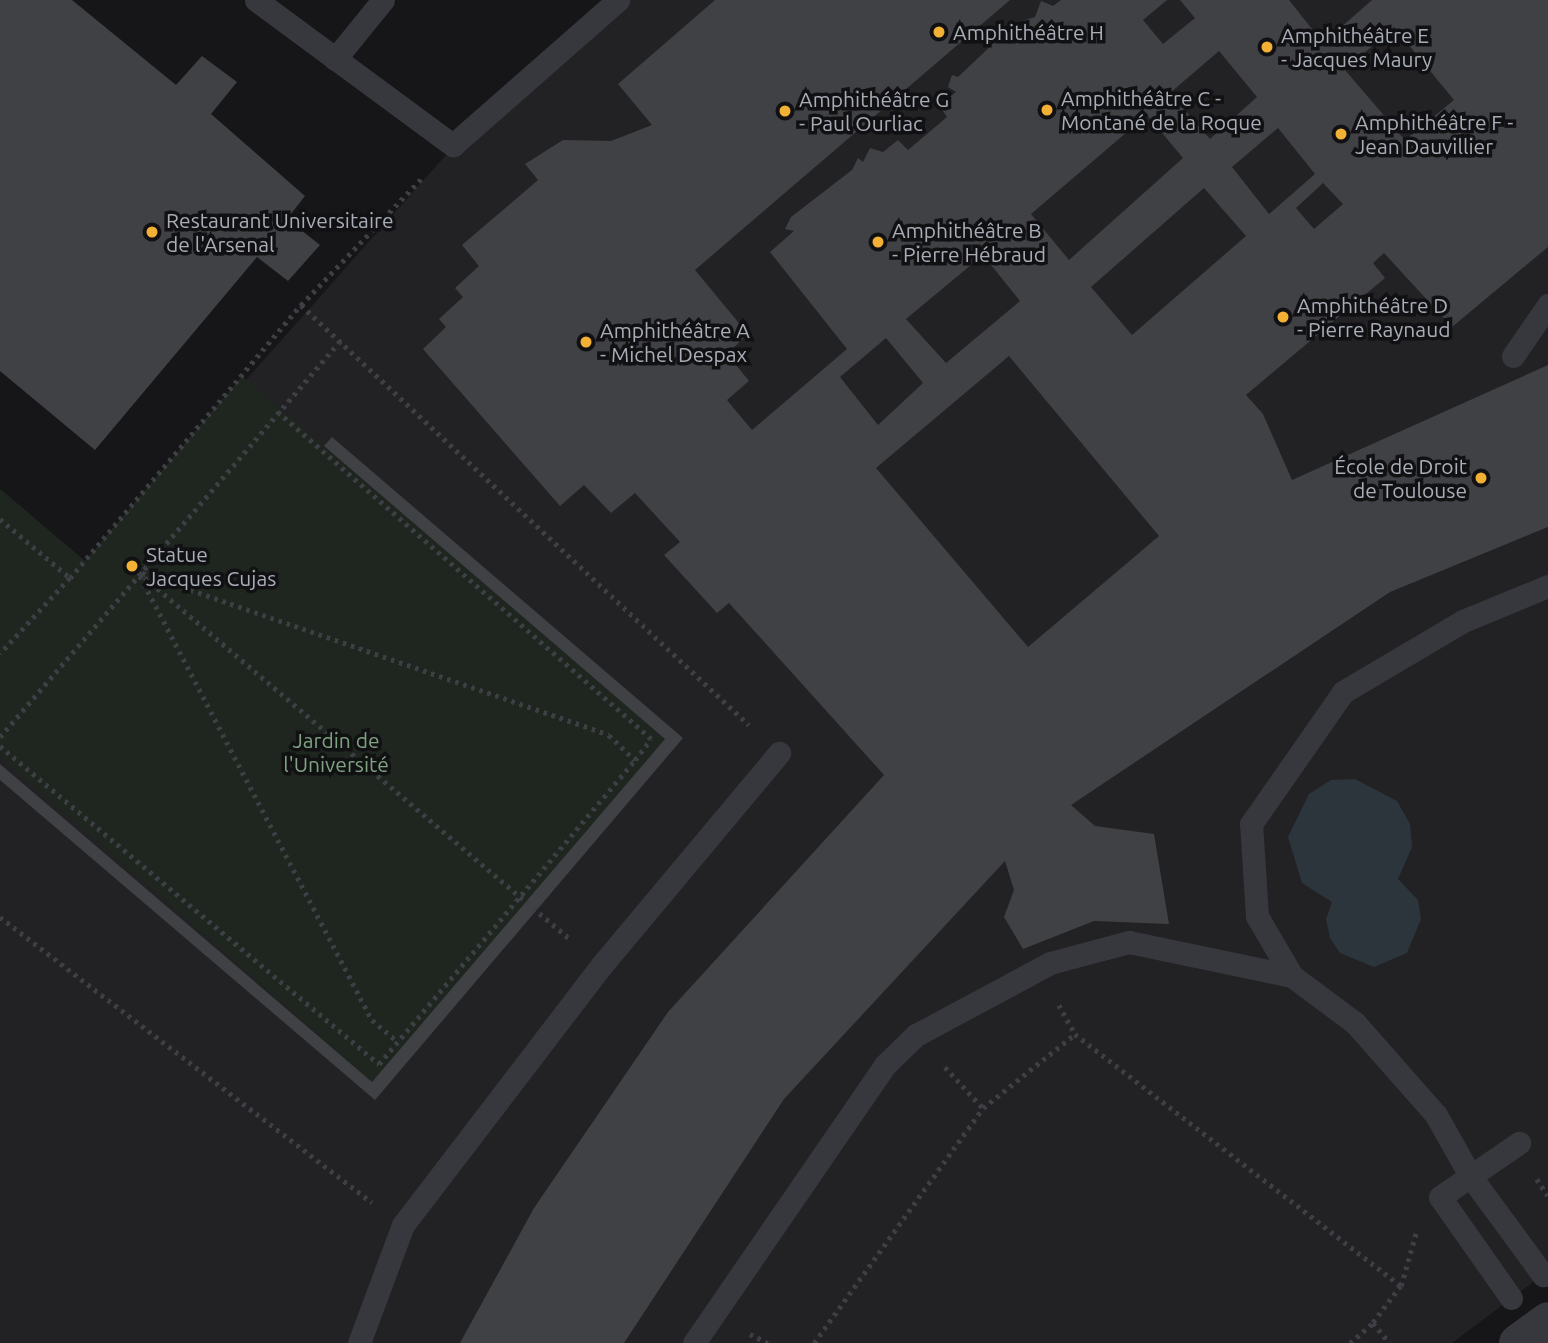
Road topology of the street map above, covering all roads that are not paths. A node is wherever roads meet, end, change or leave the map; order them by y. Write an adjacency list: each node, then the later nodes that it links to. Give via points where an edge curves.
1 (256, 0): 4 (lane)
2 (383, 0): 4 (lane)
3 (618, 0): 4 (lane, via 453,145)
4 (335, 59)
5 (1548, 305): 6 (lane)
6 (1513, 356)
7 (1548, 586): 9 (lane, via 1463,621 1343,692 1251,824 1257,916)
8 (779, 753): 15 (lane, via 601,966 403,1225)
9 (1292, 976): 11 (lane, via 1355,1023 1436,1115); 16 (lane, via 1129,942 1050,963 916,1035 885,1065)
10 (1519, 1143): 11 (lane)
11 (1471, 1177): 12 (lane); 13 (lane, via 1440,1197)
12 (1543, 1275)
13 (1510, 1298)
14 (1548, 1321): 17 (street)
15 (359, 1343)
16 (694, 1343)
17 (1518, 1343)

